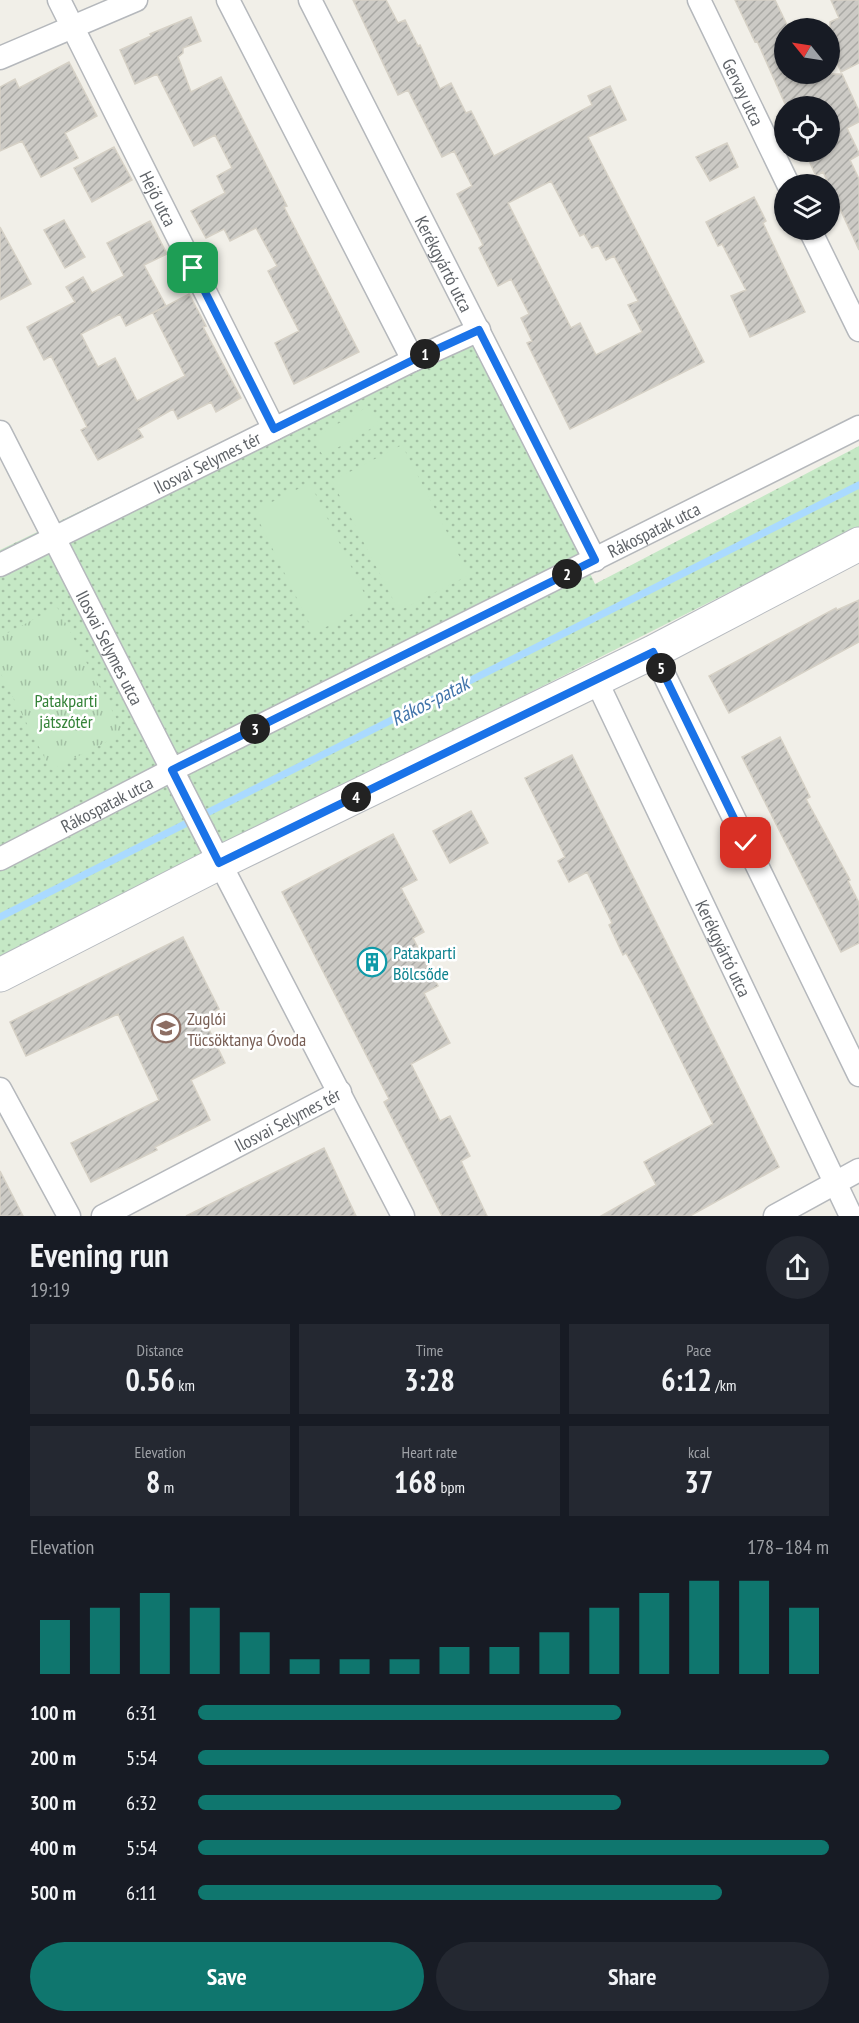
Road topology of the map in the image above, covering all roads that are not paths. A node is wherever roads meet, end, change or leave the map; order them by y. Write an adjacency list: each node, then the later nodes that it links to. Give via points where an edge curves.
1 (59, 0): 6 (street, Hejő utca)
2 (136, 0): 6 (street)
3 (228, 0): 12 (street)
4 (310, 0): 10 (street, Kerékgyártó utca)
5 (699, 0): 8 (street, Gervay utca)
6 (72, 27): 7 (street); 14 (street, Hejő utca)
7 (0, 58)
8 (783, 174)
9 (815, 240): 11 (street)
10 (479, 330): 12 (street, Ilosvai Selymes tér); 18 (street, Kerékgyártó utca)
11 (859, 330)
12 (413, 360): 14 (street, Ilosvai Selymes tér)
13 (859, 427): 18 (street, Rákospatak utca)
14 (274, 429): 16 (street, Ilosvai Selymes tér)
15 (0, 432): 16 (street, Ilosvai Selymes utca)
16 (54, 538): 19 (street, Ilosvai Selymes tér); 22 (street, Ilosvai Selymes utca)
17 (859, 544): 20 (street)
18 (595, 560): 22 (street, Rákospatak utca)
19 (0, 565)
20 (653, 652): 21 (street); 26 (street)
21 (596, 680): 23 (street); 30 (street, Kerékgyártó utca)
22 (176, 778): 23 (street, Ilosvai Selymes utca); 24 (street, Rákospatak utca)
23 (215, 854): 25 (street); 28 (street, Ilosvai Selymes tér)
24 (0, 860)
25 (0, 975)
26 (859, 1075)
27 (0, 1089): 31 (street)
28 (340, 1092): 32 (street, Ilosvai Selymes tér); 33 (street)
29 (859, 1170): 30 (street)
30 (834, 1183): 34 (street); 35 (street, Kerékgyártó utca)
31 (69, 1216)
32 (103, 1216)
33 (403, 1216)
34 (776, 1216)
35 (851, 1216)

